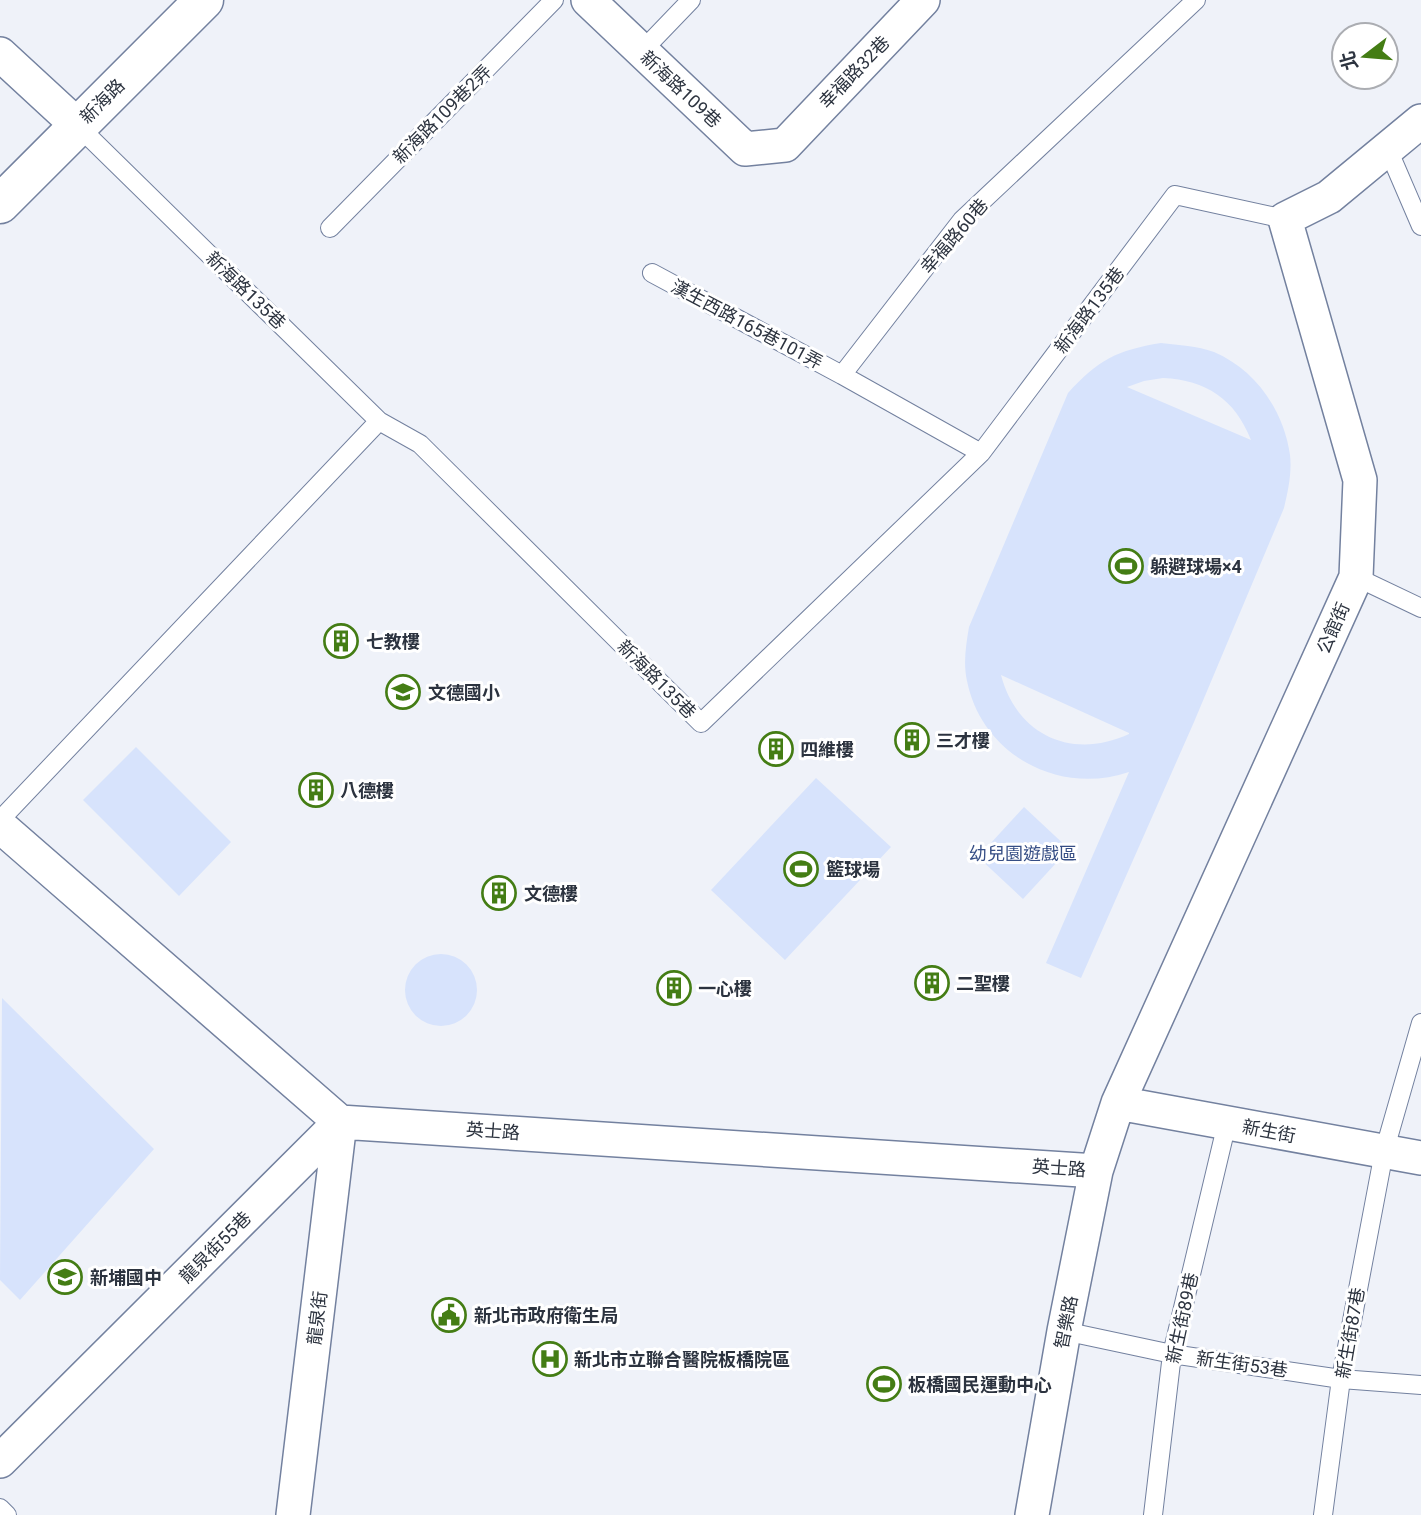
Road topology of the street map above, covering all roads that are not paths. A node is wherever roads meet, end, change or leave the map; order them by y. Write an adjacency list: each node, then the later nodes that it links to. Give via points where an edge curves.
1 (204, 0): 10 (street, 新海路)
2 (554, 0): 16 (lane, 新海路109巷2弄)
3 (588, 0): 7 (street, 新海路109巷)
4 (691, 0): 7 (lane)
5 (923, 0): 11 (street, 幸福路32巷)
6 (1196, 0): 18 (lane, 幸福路60巷, via 962,220)
7 (641, 52): 11 (street, 新海路109巷, via 745,149)
8 (0, 54): 10 (street)
9 (1421, 121): 12 (street)
10 (77, 125): 13 (street, 新海路); 19 (lane, 新海路135巷)
11 (785, 145)
12 (1387, 147): 14 (street, via 1329,197); 15 (lane)
13 (0, 204)
14 (1285, 219): 20 (lane, 新海路135巷, via 1175,195); 21 (street, 公館街, via 1360,480)
15 (1421, 226)
16 (330, 228)
17 (652, 273): 18 (lane, 漢生西路165巷101弄)
18 (842, 375): 20 (lane)
19 (379, 421): 20 (lane, 新海路135巷, via 419,444 701,723); 23 (lane)
20 (981, 453)
21 (1356, 577): 22 (lane); 26 (street, 公館街)
22 (1421, 608)
23 (0, 820)
24 (0, 826): 27 (street)
25 (1421, 1023): 29 (lane, 新生街87巷)
26 (1118, 1103): 28 (street, 新生街); 31 (street, 公館街)
27 (340, 1122): 31 (street, 英士路); 36 (street, 龍泉街55巷); 39 (street, 龍泉街)
28 (1227, 1123): 29 (street, 新生街); 33 (lane, 新生街89巷)
29 (1384, 1152): 30 (street, 新生街); 34 (lane, 新生街87巷)
30 (1421, 1158)
31 (1096, 1171): 32 (street, 智樂路)
32 (1064, 1331): 33 (lane, 新生街53巷); 40 (street, 智樂路)
33 (1172, 1354): 34 (lane, 新生街53巷); 41 (lane, 新生街89巷)
34 (1341, 1379): 35 (lane, 新生街53巷); 42 (lane, 新生街87巷)
35 (1421, 1385)
36 (0, 1461)
37 (0, 1508): 38 (lane)
38 (7, 1515)
39 (293, 1515)
40 (1032, 1515)
41 (1153, 1515)
42 (1323, 1515)

